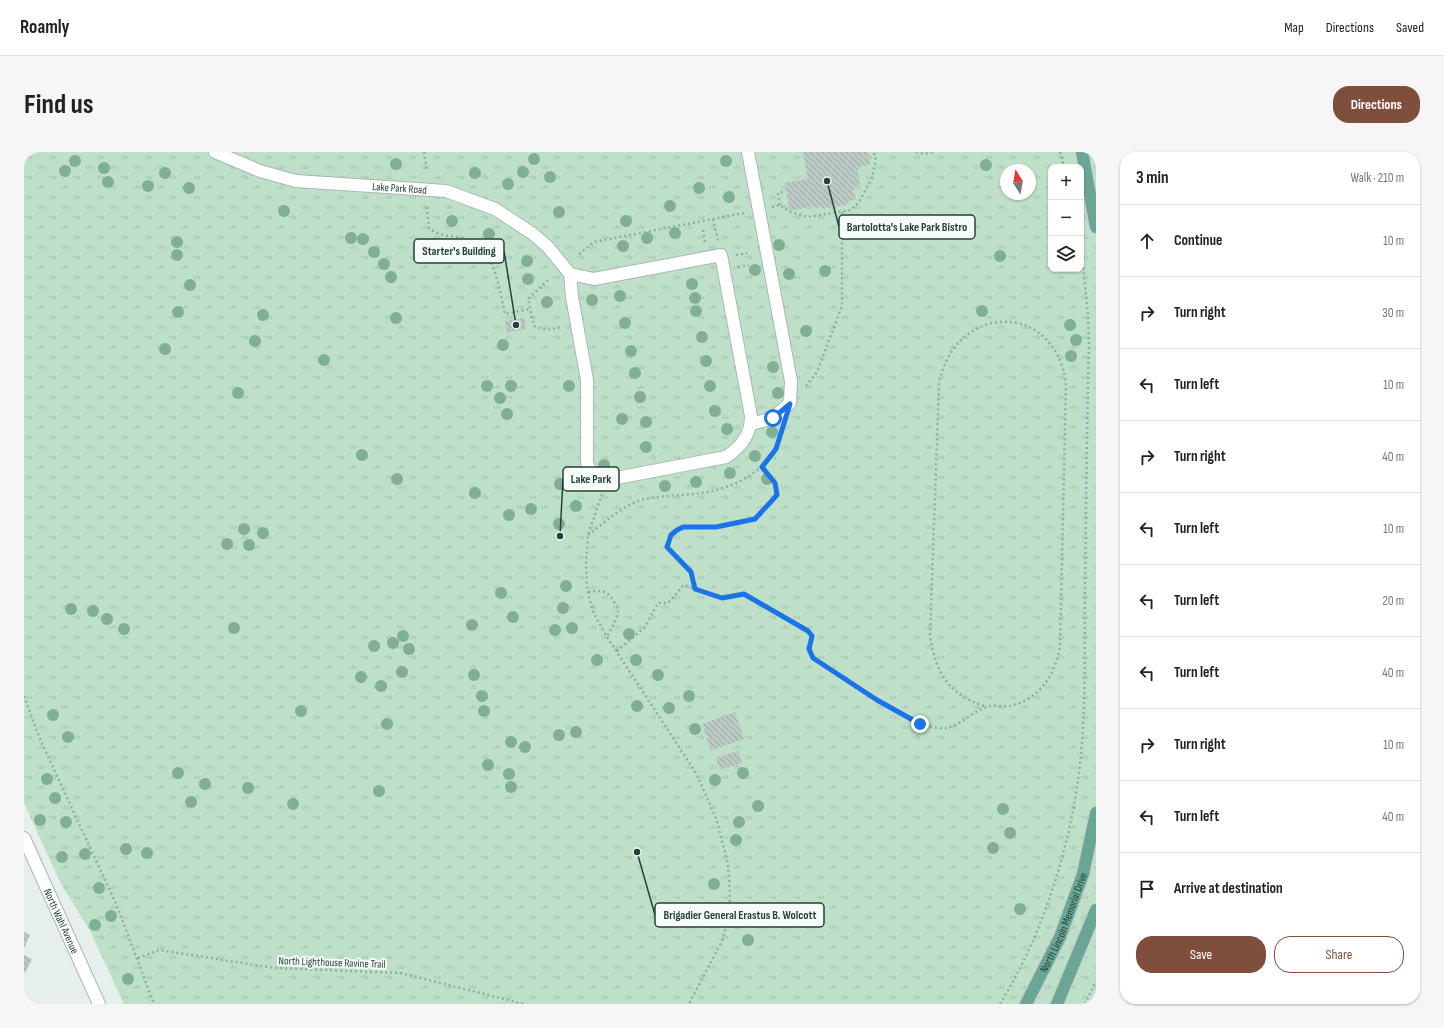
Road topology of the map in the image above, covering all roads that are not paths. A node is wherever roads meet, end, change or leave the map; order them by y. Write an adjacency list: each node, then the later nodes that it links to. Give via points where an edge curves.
1 (215, 152): 5 (street, Lake Park Road, via 260,171 296,181 427,189 446,191 469,198 515,220 548,247)
2 (748, 152): 6 (street, via 791,381 790,404 773,418)
3 (1082, 152): 4 (main road)
4 (1096, 228)
5 (567, 271): 6 (street, via 594,279 721,255); 6 (street, via 588,380 587,463 593,474 606,480 726,457 744,440)
6 (751, 424)
7 (1096, 813): 11 (main road, North Lincoln Memorial Drive, via 1083,874 1060,937)
8 (24, 838): 10 (street, North Wahl Avenue)
9 (1096, 910): 12 (main road)
10 (99, 1004)
11 (1026, 1004)
12 (1057, 1004)

